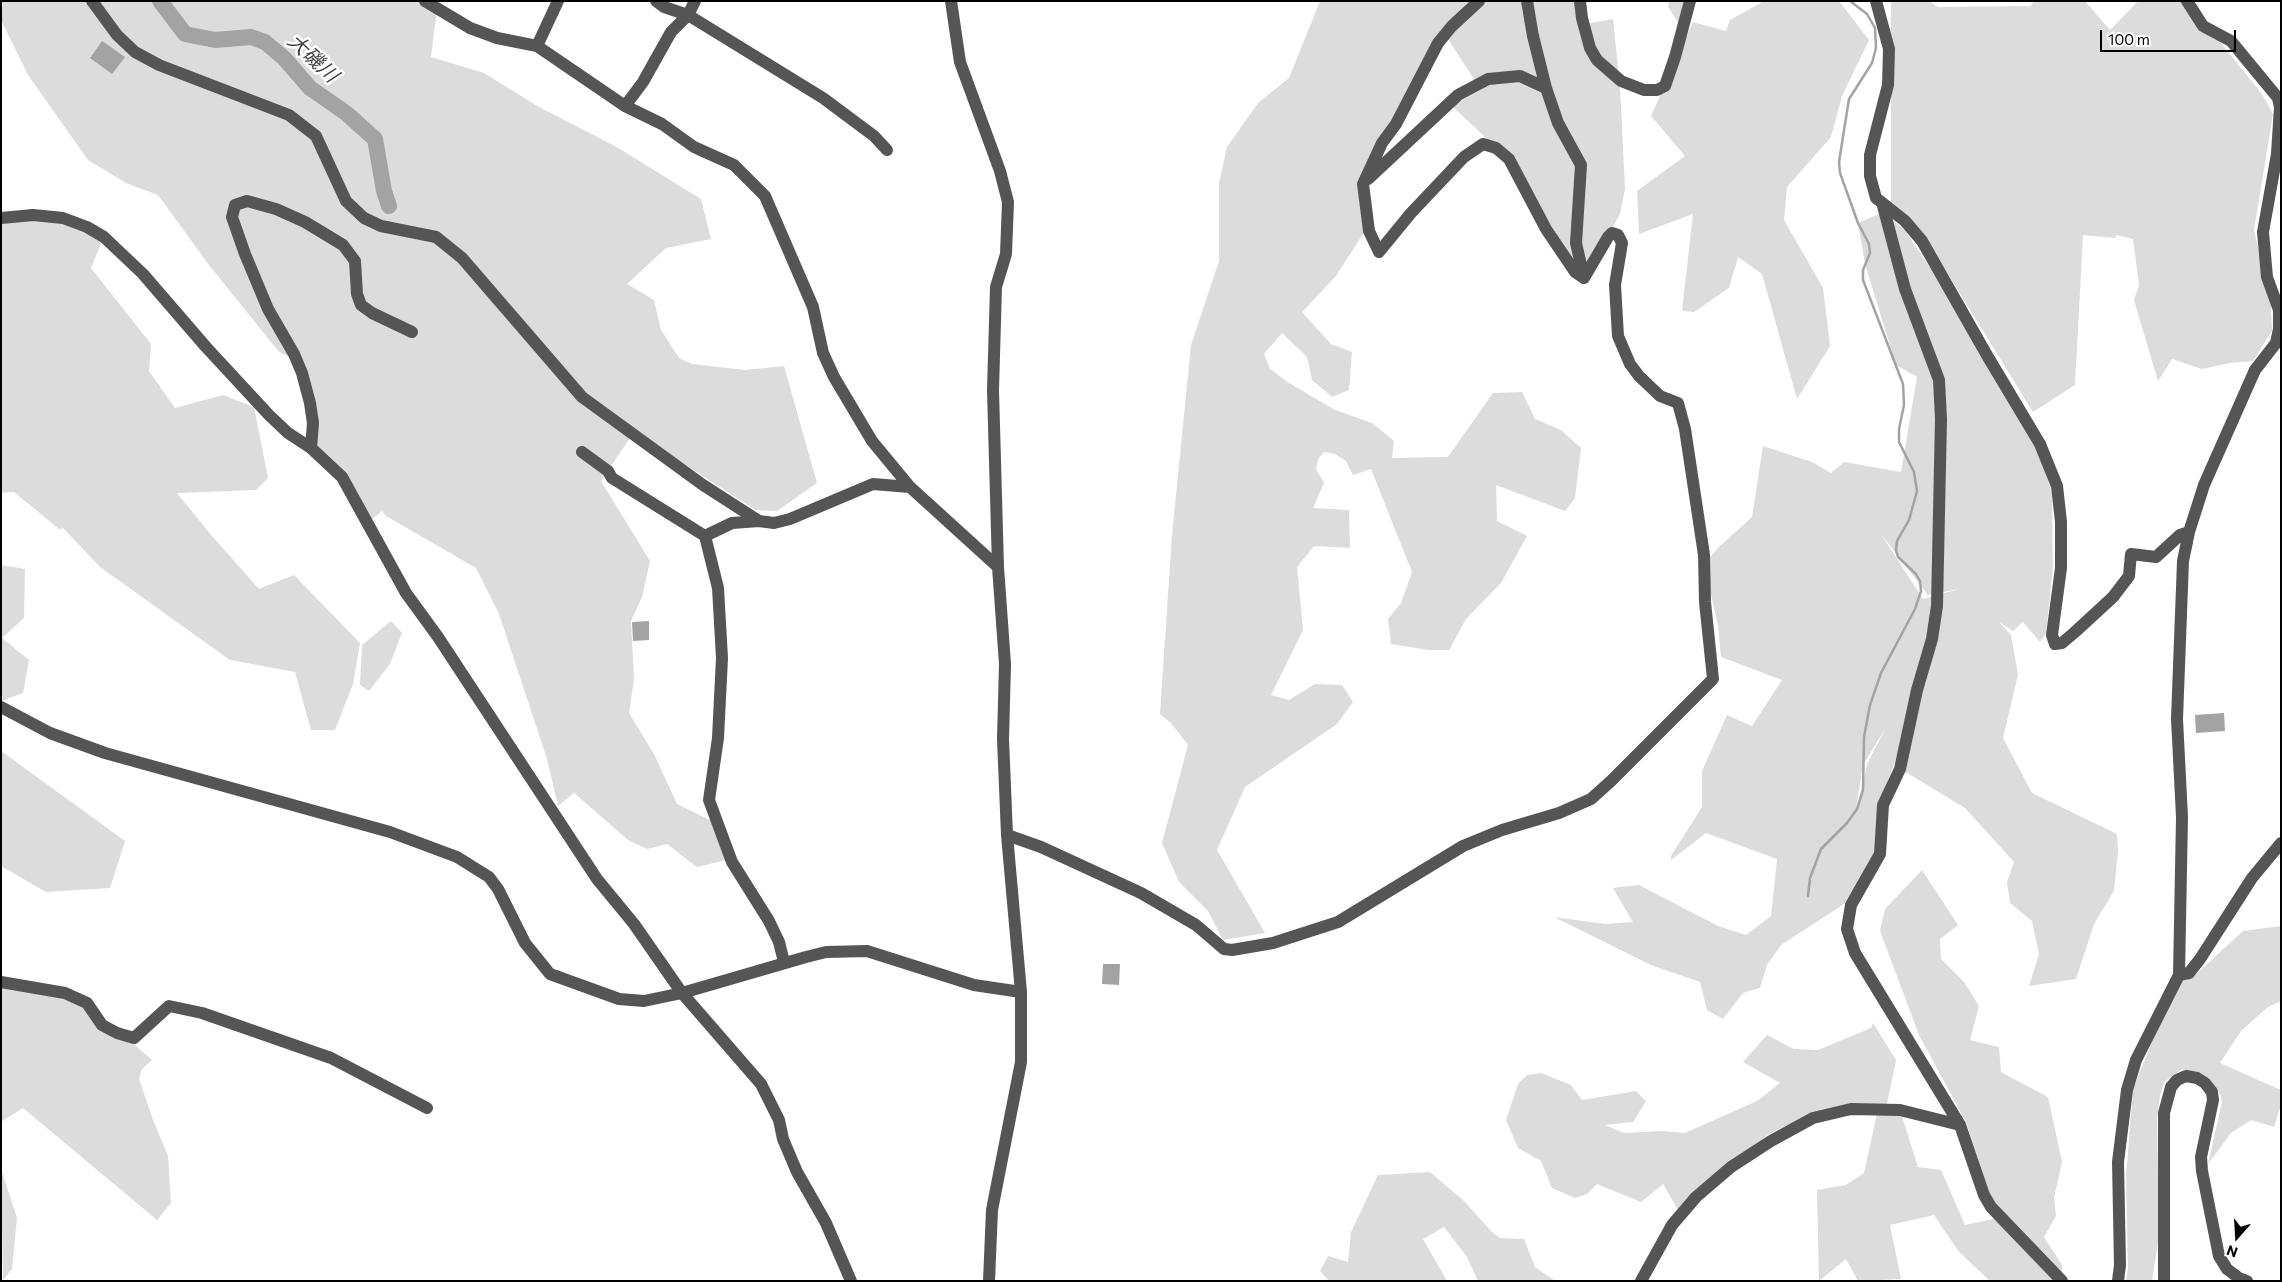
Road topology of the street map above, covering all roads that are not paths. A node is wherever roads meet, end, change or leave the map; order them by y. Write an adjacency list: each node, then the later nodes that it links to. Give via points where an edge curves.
1 (92, 1): 26 (street, via 117,35 135,52 159,66 289,115 316,136 346,201 364,218 381,226 436,237 462,258 582,397 703,485)
2 (424, 1): 14 (street, via 470,28 497,38)
3 (558, 1): 14 (street)
4 (656, 1): 13 (street, via 664,8)
5 (695, 1): 13 (street)
6 (951, 1): 29 (street, via 960,62 1008,202 1006,254 996,287 993,339)
7 (1479, 1): 18 (street, via 1438,43)
8 (1527, 1): 15 (street)
9 (1580, 1): 10 (street, via 1590,48 1597,60 1621,80 1644,90 1658,90 1665,86)
10 (1690, 1)
11 (1876, 1): 19 (street, via 1889,49 1888,85 1870,155 1870,176 1876,198)
12 (2187, 1): 27 (street, via 2203,26 2231,41 2278,98 2280,107 2277,154 2263,232 2267,277 2279,310 2280,329 2276,343 2251,379 2204,485)
13 (688, 15): 16 (street, via 671,32); 17 (street, via 823,98 874,136)
14 (536, 46): 16 (street)
15 (1546, 88): 18 (street, via 1520,76 1488,79 1458,95); 21 (street, via 1558,123 1581,165 1576,243)
16 (625, 106): 25 (street, via 662,124 694,147 734,165 765,196 813,307 823,353 834,377 872,441)
17 (887, 150)
18 (1363, 184): 21 (street, via 1369,231 1379,252 1464,157 1483,144 1496,148 1509,159 1546,229 1574,272)
19 (1883, 206): 27 (street, via 1905,221 1922,241 2040,444 2057,486 2061,522 2060,568 2052,635 2055,644 2062,643 2076,632 2113,597 2129,576 2131,554 2156,557 2180,535); 39 (street, via 1905,289 1938,380 1941,418 1937,606 1900,769 1883,805 1880,854 1851,905 1847,929 1855,953)
20 (1, 218): 23 (street, via 33,215 63,218 104,238 143,274 269,415)
21 (1584, 278): 31 (street, via 1608,237 1612,233 1618,235 1622,243 1615,285 1618,336 1639,376 1660,396 1678,403 1685,429 1704,555 1713,679 1612,780 1591,799 1559,814 1502,830 1463,846 1338,922 1272,943 1232,950 1224,949 1196,925 1142,893)
22 (412, 332): 23 (street, via 361,305 355,261 343,245 276,209 247,201 235,205 232,217 245,254 268,309 302,373 313,422)
23 (311, 448): 37 (street, via 342,477 406,593 582,856)
24 (582, 452): 28 (street, via 608,471 612,478)
25 (910, 487): 26 (street, via 873,484 790,519 774,523); 29 (street)
26 (759, 521): 28 (street, via 732,524)
27 (2189, 532): 34 (street, via 2183,561 2177,719 2182,817)
28 (706, 536): 33 (street, via 718,588 722,658 718,738 709,800 732,862 769,921)
29 (998, 568): 31 (street, via 1005,664 1003,739)
30 (1, 708): 37 (street, via 50,734 105,752 390,832 457,857 489,877 525,943 550,974 620,999 644,1001)
31 (1007, 835): 36 (street)
32 (2281, 843): 34 (street, via 2252,878 2200,960 2189,974)
33 (784, 962): 36 (street, via 826,952 867,952 974,985); 37 (street)
34 (2179, 975): 44 (street, via 2136,1060 2127,1090 2118,1162)
35 (1, 982): 38 (street, via 65,993 87,1003 102,1025 117,1034 134,1038 169,1006 196,1011 331,1058)
36 (1021, 992): 41 (street, via 1021,1062 992,1210)
37 (682, 994): 40 (street, via 761,1084 779,1120 797,1172 826,1223)
38 (428, 1108)
39 (1960, 1125): 42 (street, via 1900,1110 1851,1109 1813,1118 1731,1167 1696,1197 1672,1225); 43 (street, via 1991,1207)
40 (851, 1281)
41 (990, 1281)
42 (1641, 1281)
43 (2062, 1281)
44 (2118, 1281)
45 (2164, 1281): 46 (street, via 2164,1113 2171,1087 2186,1076 2197,1078 2212,1092 2201,1157 2202,1170 2219,1256 2227,1269)
46 (2247, 1281)

